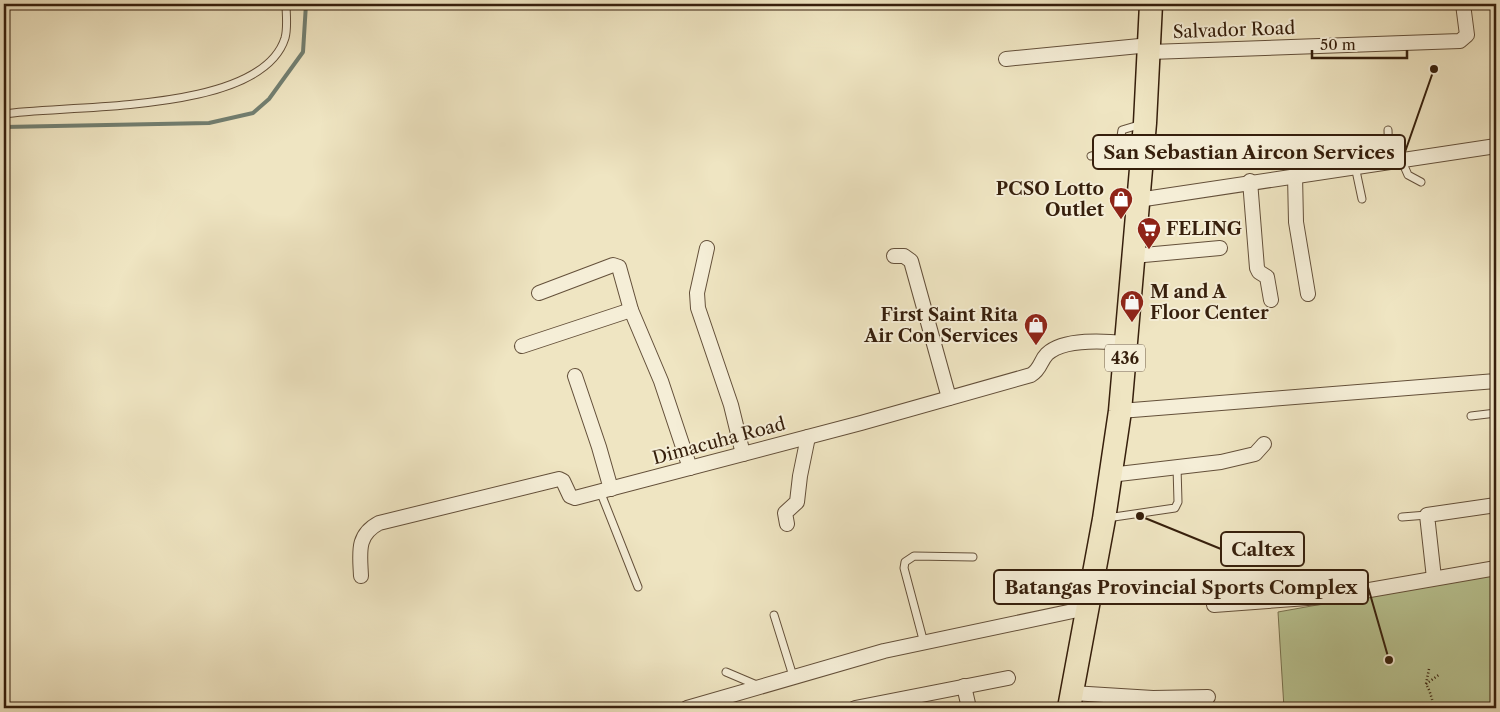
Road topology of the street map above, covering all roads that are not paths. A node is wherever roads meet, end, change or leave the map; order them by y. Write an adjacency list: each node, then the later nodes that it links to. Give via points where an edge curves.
1 (286, 4): 6 (lane, via 285,37 276,53 260,68 228,86 121,107)
2 (1151, 4): 4 (main road, 436)
3 (1463, 4): 4 (street, Salvador Road, via 1467,35 1460,41)
4 (1150, 48): 5 (street); 7 (main road, 436)
5 (1006, 59)
6 (4, 114)
7 (1145, 123): 10 (lane, via 1122,129 1117,150); 17 (main road, 436)
8 (1388, 130): 11 (lane)
9 (1496, 146): 11 (street)
10 (1091, 156)
11 (1395, 160): 12 (street); 15 (lane, via 1408,175)
12 (1355, 166): 13 (street); 16 (lane)
13 (1295, 175): 14 (street); 23 (street, via 1296,222)
14 (1250, 181): 17 (street); 24 (street, via 1257,268 1267,277)
15 (1421, 182)
16 (1362, 199)
17 (1138, 200): 21 (main road, 436)
18 (707, 248): 36 (street, via 697,293 698,308)
19 (1220, 248): 21 (street)
20 (894, 256): 30 (street, via 904,256 911,261)
21 (1133, 256): 26 (main road, 436)
22 (540, 293): 25 (street, via 616,265 621,271)
23 (1308, 294)
24 (1271, 300)
25 (631, 310): 27 (street); 38 (street, via 662,381)
26 (1126, 343): 30 (street, Dimacuha Road, via 1100,340 1060,347 1049,353 1031,375); 31 (main road, 436)
27 (522, 346)
28 (575, 376): 40 (street, via 599,447)
29 (1496, 381): 31 (street)
30 (949, 398): 34 (street, Dimacuha Road)
31 (1120, 411): 39 (main road, 436)
32 (1496, 414): 33 (lane)
33 (1471, 416)
34 (808, 437): 36 (street, Dimacuha Road); 45 (street, via 797,502 786,513)
35 (1264, 444): 37 (street, via 1251,456)
36 (743, 454): 38 (street, Dimacuha Road)
37 (1177, 467): 39 (street); 44 (lane, via 1178,502 1175,508)
38 (690, 468): 40 (street, Dimacuha Road)
39 (1110, 475): 44 (main road, 436)
40 (605, 490): 48 (street, Dimacuha Road, via 572,498 562,481 555,479 379,523 369,528 362,539); 50 (lane)
41 (1496, 505): 42 (street)
42 (1427, 515): 43 (lane); 49 (street)
43 (1402, 518)
44 (1104, 519): 52 (main road, 436)
45 (787, 524)
46 (973, 557): 54 (lane, via 914,556 905,562)
47 (1496, 568): 49 (street)
48 (361, 576)
49 (1434, 578): 51 (street, via 1335,596)
50 (638, 587)
51 (1214, 605)
52 (1087, 608): 54 (street); 61 (main road, 436)
53 (774, 615): 56 (lane)
54 (924, 643): 56 (street)
55 (726, 672): 58 (lane)
56 (793, 676): 58 (street)
57 (1008, 678): 59 (street)
58 (759, 686): 62 (street)
59 (964, 686): 63 (street); 64 (street)
60 (1208, 698): 61 (street)
61 (1070, 701)
62 (686, 708)
63 (855, 708)
64 (969, 708)

